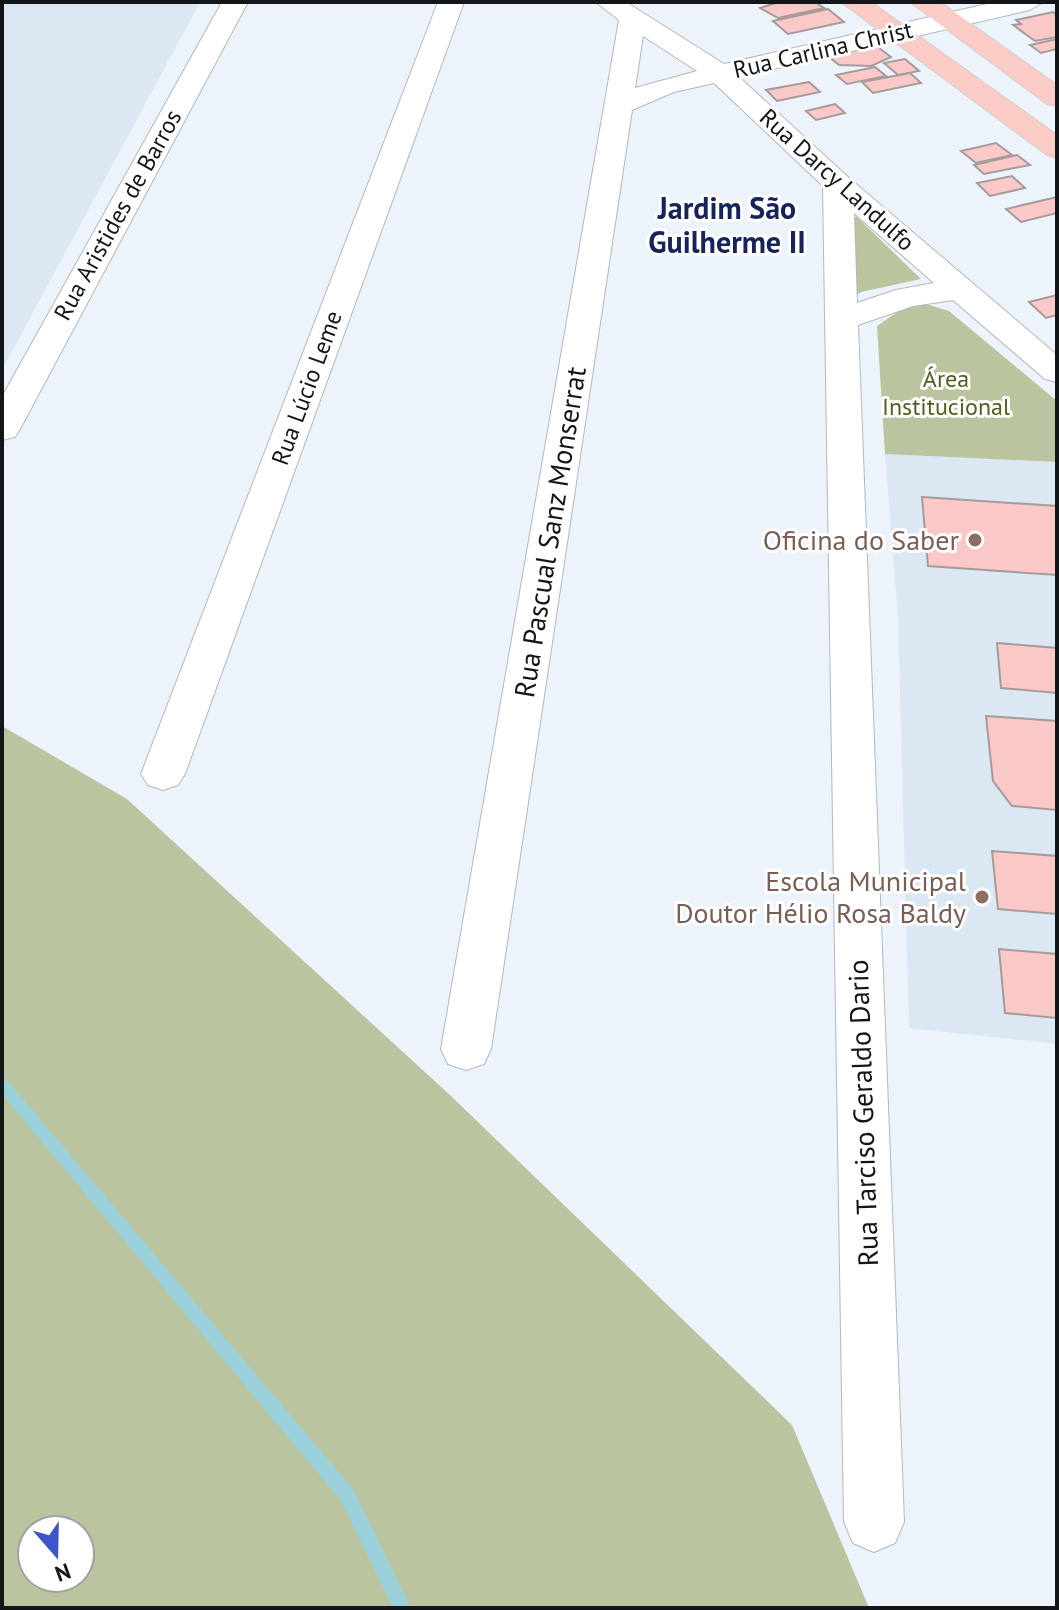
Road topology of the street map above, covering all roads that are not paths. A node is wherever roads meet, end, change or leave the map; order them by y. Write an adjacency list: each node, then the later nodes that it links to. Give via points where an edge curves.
1 (235, 2): 17 (street, Rua Aristides de Barros)
2 (451, 2): 18 (street, Rua Lúcio Leme)
3 (854, 2): 8 (main road)
4 (923, 2): 7 (main road)
5 (1030, 2): 7 (street, Rua Carlina Christ)
6 (620, 8): 9 (street, Rua Darcy Landulfo); 11 (street, Rua Pascual Sanz Monserrat)
7 (951, 21): 8 (street, Rua Carlina Christ); 10 (main road)
8 (901, 33): 9 (street, Rua Carlina Christ); 12 (main road)
9 (719, 73): 11 (street, Rua Carlina Christ, via 665,86); 13 (street, Rua Darcy Landulfo)
10 (1057, 98)
11 (619, 105): 19 (street, Rua Pascual Sanz Monserrat)
12 (1057, 149)
13 (838, 184): 14 (street, Rua Darcy Landulfo); 15 (street, Rua Tarciso Geraldo Dario)
14 (960, 289): 15 (street, via 907,297); 16 (street, Rua Darcy Landulfo)
15 (842, 320): 20 (street, Rua Tarciso Geraldo Dario)
16 (1057, 372)
17 (2, 429)
18 (163, 774)
19 (466, 1049)
20 (874, 1522)

